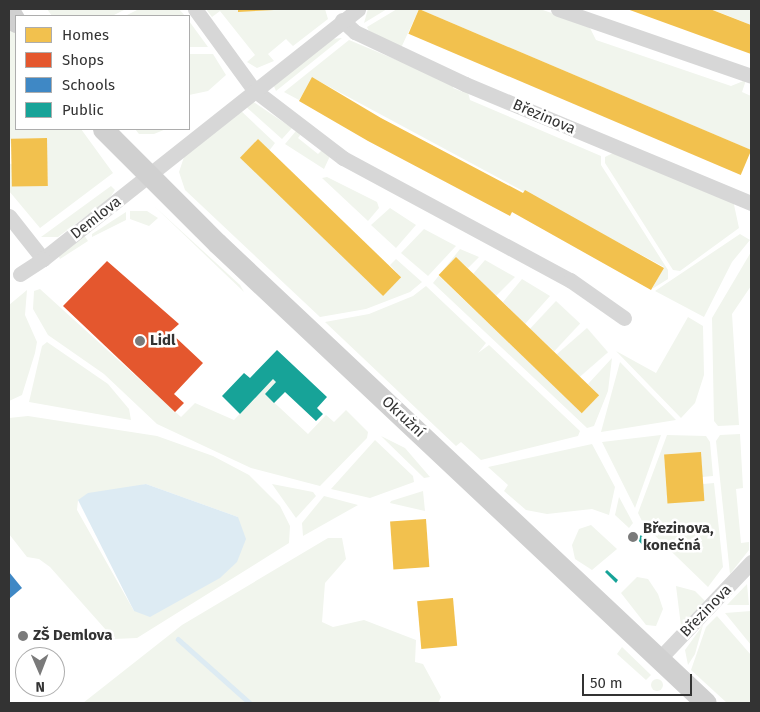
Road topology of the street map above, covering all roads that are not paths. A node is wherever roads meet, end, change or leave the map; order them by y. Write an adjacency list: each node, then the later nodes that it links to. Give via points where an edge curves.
1 (195, 9): 6 (street)
2 (358, 9): 4 (street)
3 (558, 9): 5 (street)
4 (342, 20): 6 (street); 9 (street, Březinova, via 354,32 465,84)
5 (751, 76)
6 (254, 90): 8 (street); 13 (street, via 343,158 570,280)
7 (104, 130): 8 (street, Okružní)
8 (148, 176): 11 (street, Demlova); 15 (street, Okružní)
9 (751, 203)
10 (9, 216): 11 (street)
11 (43, 259): 12 (street, Demlova)
12 (20, 274)
13 (624, 318)
14 (751, 562): 15 (street, Březinova)
15 (659, 659): 16 (street, Okružní)
16 (706, 703)

